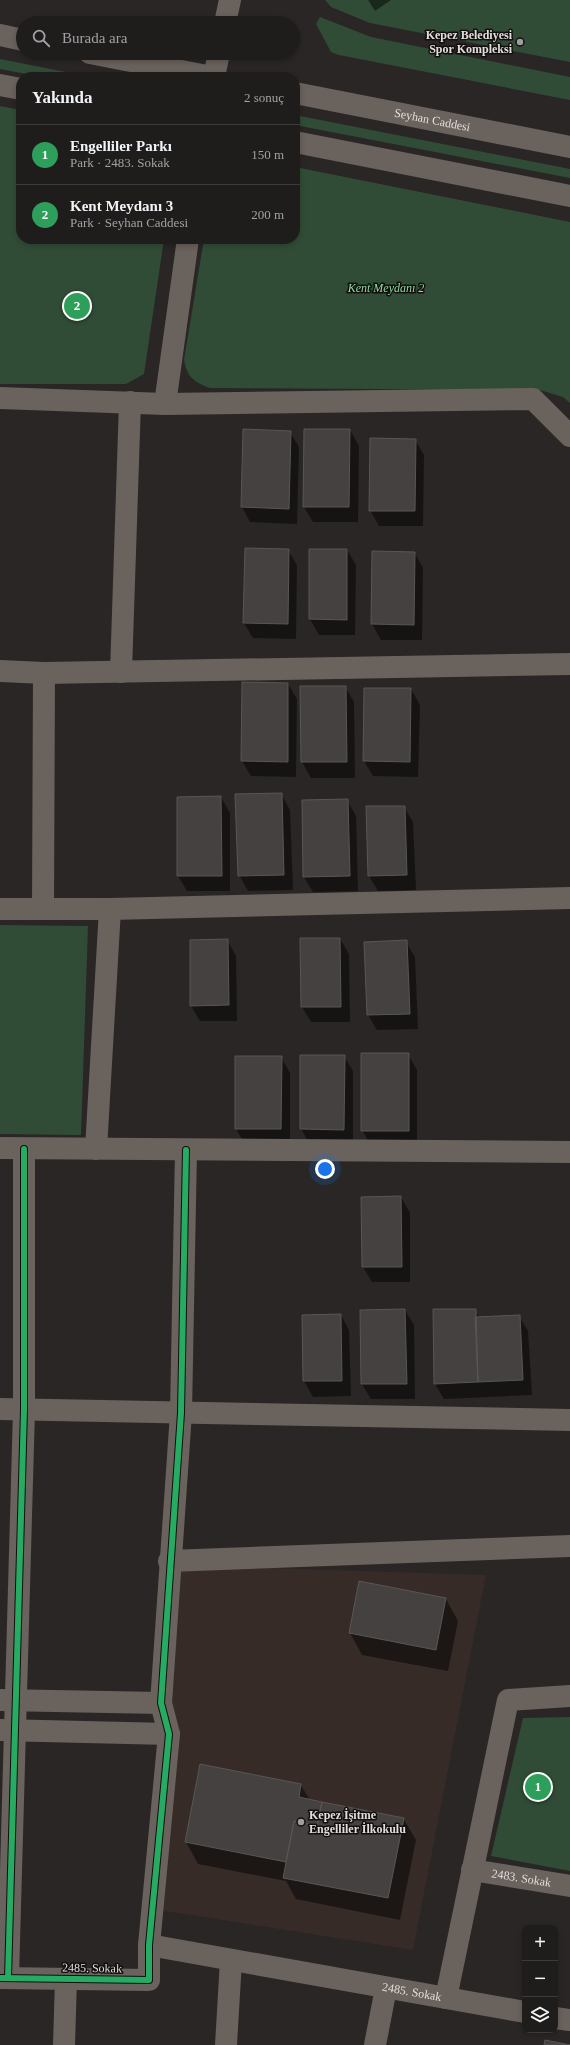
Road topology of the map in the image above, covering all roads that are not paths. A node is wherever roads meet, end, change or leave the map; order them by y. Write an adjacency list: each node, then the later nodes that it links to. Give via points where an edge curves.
1 (230, 0): 2 (street)
2 (227, 16)
3 (0, 35): 4 (street)
4 (16, 38)
5 (126, 60): 7 (street)
6 (217, 60): 8 (street)
7 (187, 72)
8 (214, 72)
9 (0, 85): 10 (street)
10 (16, 88)
11 (300, 94): 13 (street, Seyhan Caddesi)
12 (300, 143): 14 (street)
13 (570, 147)
14 (570, 196)
15 (187, 244): 18 (street)
16 (0, 398): 17 (street)
17 (130, 402): 18 (street); 22 (street)
18 (165, 404): 19 (street, via 533,399)
19 (570, 436)
20 (570, 664): 22 (street)
21 (0, 670): 23 (street)
22 (121, 672): 23 (street)
23 (44, 673): 26 (street)
24 (570, 898): 27 (street)
25 (0, 909): 26 (street)
26 (43, 909): 27 (street)
27 (110, 909): 30 (street)
28 (0, 1148): 29 (street)
29 (24, 1148): 30 (street); 34 (street)
30 (96, 1149): 31 (street)
31 (186, 1150): 32 (street); 35 (street)
32 (570, 1152)
33 (0, 1409): 34 (street)
34 (24, 1410): 35 (street); 40 (street)
35 (181, 1413): 36 (street); 38 (street)
36 (570, 1420)
37 (570, 1546): 38 (street)
38 (169, 1561): 41 (street)
39 (570, 1696): 44 (street, via 508,1700)
40 (8, 1700): 41 (street); 42 (street)
41 (161, 1703): 43 (street)
42 (8, 1730): 43 (street); 48 (street)
43 (169, 1734): 46 (street)
44 (472, 1870): 45 (street, 2483. Sokak); 51 (street)
45 (570, 1886)
46 (149, 1945): 47 (street, 2485. Sokak); 49 (street, 2485. Sokak, via 149,1980)
47 (231, 1960): 50 (street, 2485. Sokak); 56 (street)
48 (4, 1978): 49 (street, 2485. Sokak)
49 (66, 1979): 55 (street)
50 (386, 1988): 51 (street, 2485. Sokak); 57 (street)
51 (446, 1998): 52 (street, 2485. Sokak)
52 (522, 2011)
53 (558, 2018): 54 (street)
54 (570, 2020)
55 (64, 2045)
56 (226, 2045)
57 (375, 2045)

